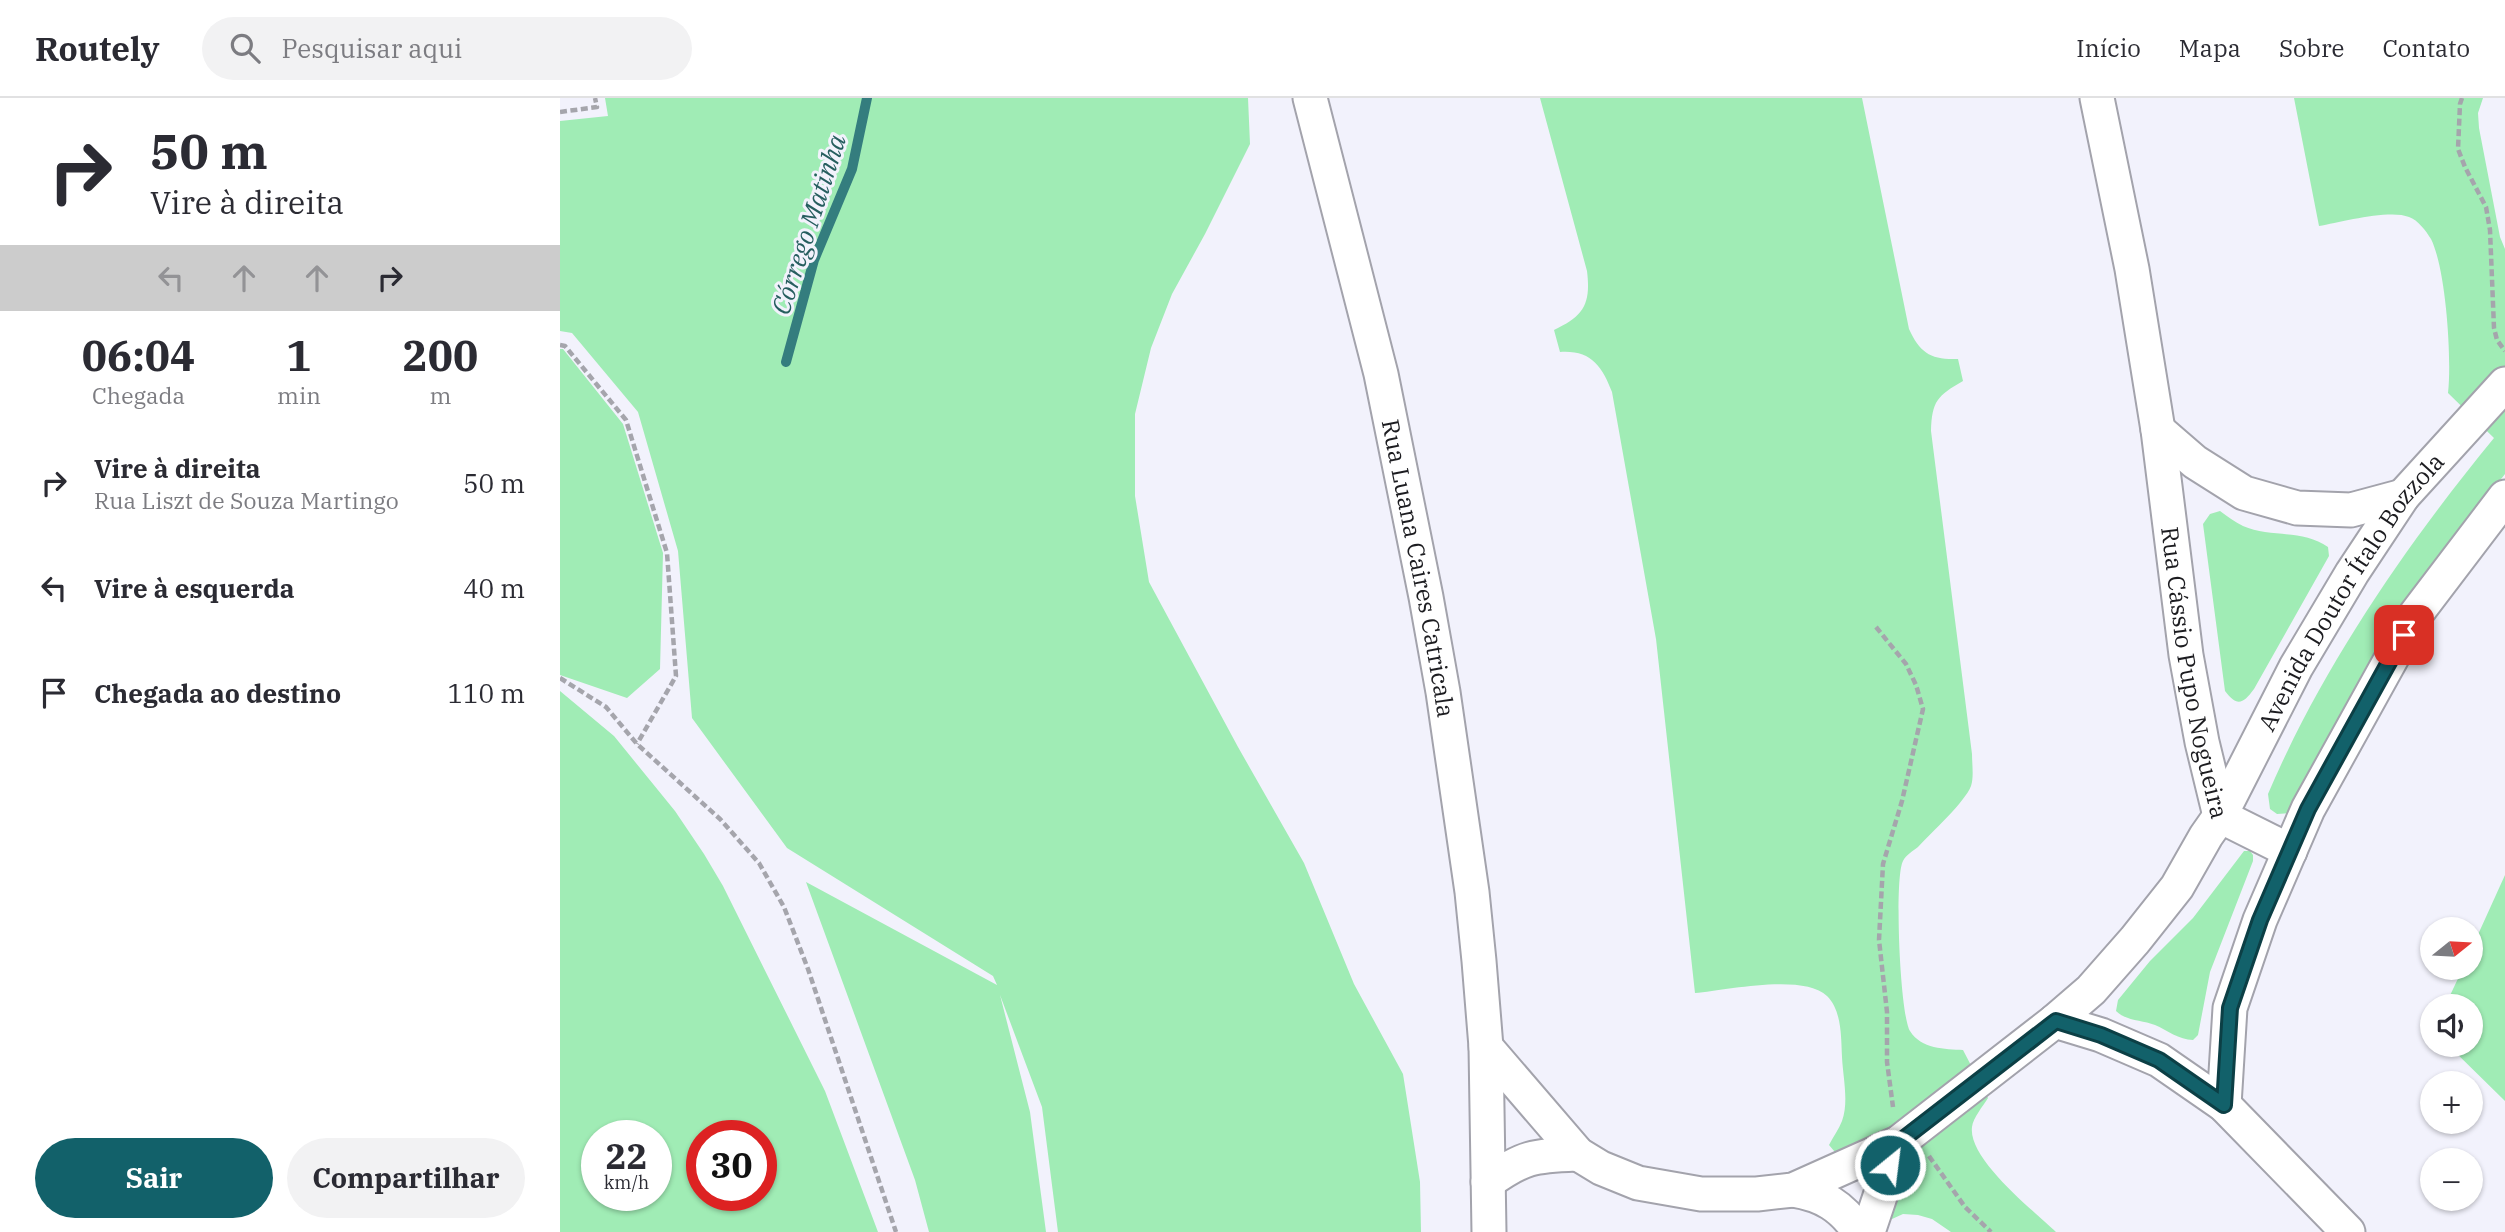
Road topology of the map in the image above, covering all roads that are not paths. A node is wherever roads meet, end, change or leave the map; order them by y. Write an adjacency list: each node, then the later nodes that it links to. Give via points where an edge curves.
1 (1310, 98): 10 (street, Rua Luana Caires Catricala, via 1381,374 1426,597 1472,892)
2 (2097, 98): 4 (street, Rua Cássio Pupo Nogueira, via 2132,269)
3 (2505, 384): 5 (street, Avenida Doutor Ítalo Bozzola)
4 (2158, 430): 5 (street, via 2195,462 2244,493 2297,508 2351,510); 7 (street, Rua Cássio Pupo Nogueira, via 2186,655)
5 (2403, 496): 7 (street, Avenida Doutor Ítalo Bozzola, via 2297,667)
6 (2505, 497): 8 (street, via 2416,614 2308,809)
7 (2220, 816): 8 (street); 9 (street, Rua Cássio Pupo Nogueira, via 2177,887 2135,940)
8 (2290, 851): 11 (street, via 2230,1008)
9 (2056, 1021): 11 (street, via 2159,1060); 12 (street, Rua Cássio Pupo Nogueira)
10 (1486, 1047): 13 (street); 14 (street, Rua Luana Caires Catricala)
11 (2224, 1105): 19 (street)
12 (1905, 1138): 15 (street); 18 (street)
13 (1578, 1154): 14 (street, via 1537,1156 1513,1164); 15 (street, via 1638,1183 1701,1194)
14 (1488, 1182): 16 (street, Rua Luana Caires Catricala)
15 (1793, 1190): 17 (street, via 1830,1201)
16 (1489, 1232)
17 (1859, 1232)
18 (1868, 1232)
19 (2348, 1232)

